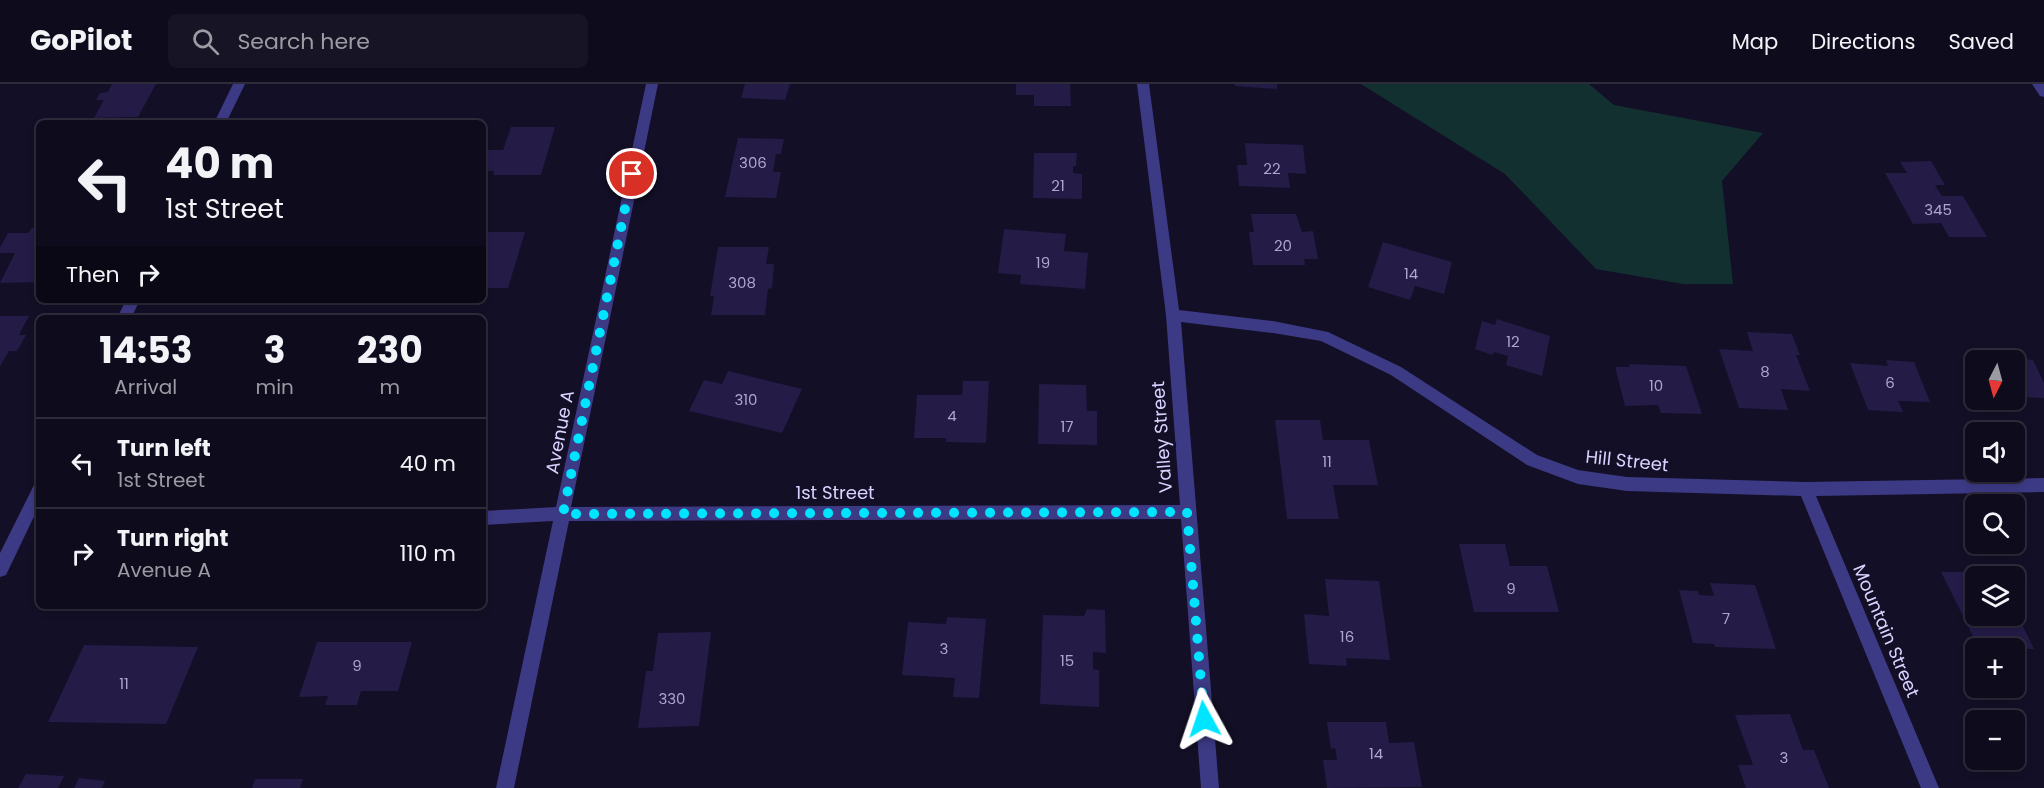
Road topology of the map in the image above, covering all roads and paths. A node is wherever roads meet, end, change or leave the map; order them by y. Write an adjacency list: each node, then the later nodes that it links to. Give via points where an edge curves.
1 (239, 84): 6 (street)
2 (652, 84): 12 (street, Avenue A)
3 (1143, 84): 7 (street, Valley Street)
4 (2038, 84): 5 (street)
5 (2044, 93)
6 (221, 120)
7 (1173, 315): 9 (street, Hill Street, via 1323,336 1396,371 1532,460 1578,477 1627,484); 11 (street, Valley Street)
8 (2044, 485): 9 (street, Hill Street)
9 (1806, 489): 18 (street, Mountain Street)
10 (36, 502): 14 (street)
11 (1187, 512): 12 (street, 1st Street); 17 (street, Valley Street)
12 (563, 514): 13 (street, 1st Street); 16 (street, Avenue A)
13 (486, 518)
14 (31, 522): 15 (street)
15 (0, 570)
16 (505, 788)
17 (1210, 788)
18 (1930, 788)

